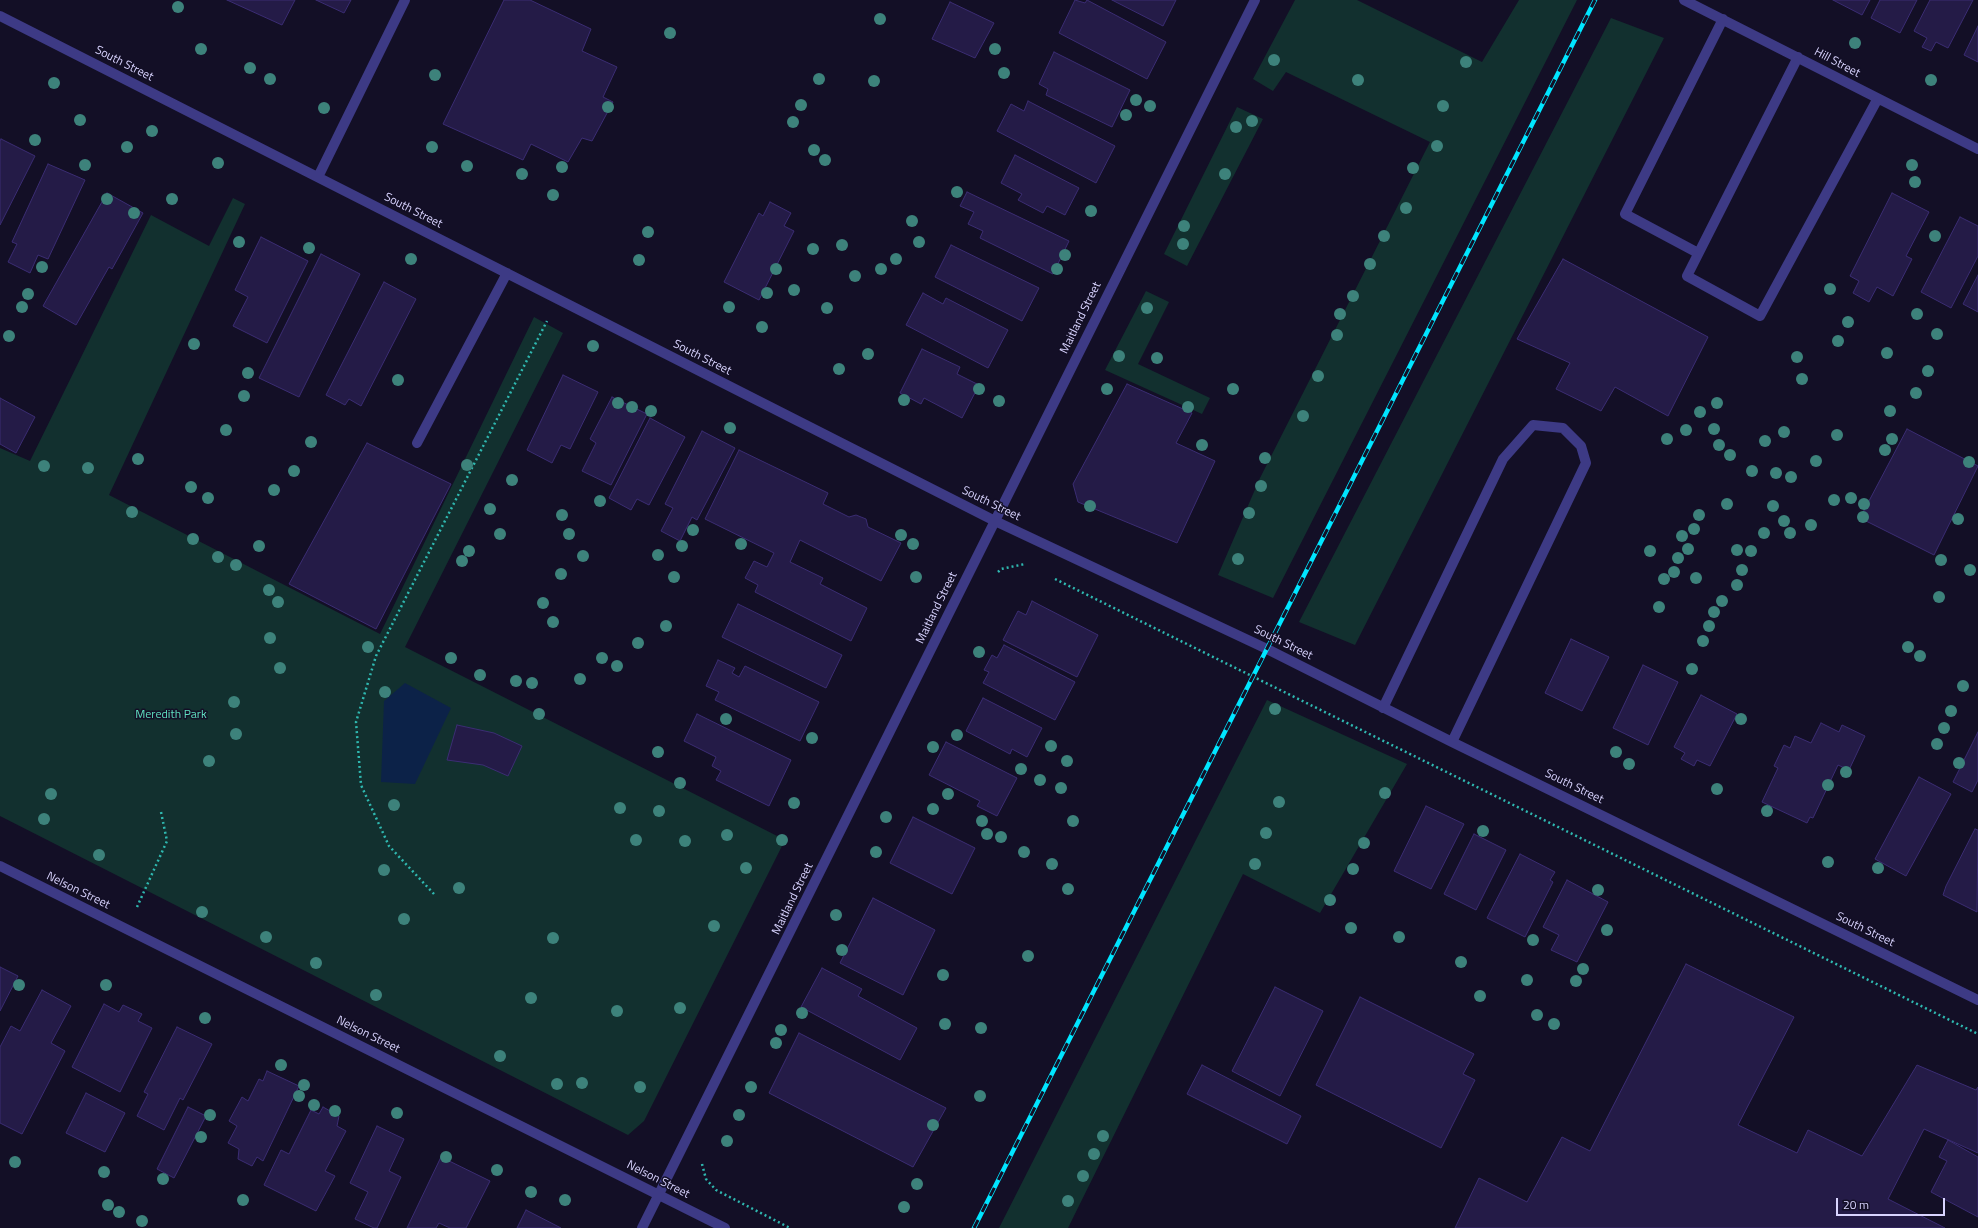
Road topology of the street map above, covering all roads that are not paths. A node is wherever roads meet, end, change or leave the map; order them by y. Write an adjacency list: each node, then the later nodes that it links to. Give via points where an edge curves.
1 (405, 0): 9 (street)
2 (1254, 0): 13 (street, Maitland Street)
3 (1684, 0): 5 (street, Hill Street)
4 (0, 16): 9 (street, South Street)
5 (1723, 19): 6 (street, Hill Street); 10 (street, via 1625,214)
6 (1798, 57): 7 (street, Hill Street); 10 (street)
7 (1878, 100): 8 (street, Hill Street); 10 (street, via 1760,316 1687,276)
8 (1978, 149)
9 (318, 177): 11 (street, South Street)
10 (1698, 253)
11 (507, 273): 12 (street); 13 (street, South Street)
12 (417, 443)
13 (995, 521): 14 (street, South Street, via 1267,649); 18 (street, Maitland Street)
14 (1383, 708): 15 (street, South Street); 15 (street, via 1503,459 1532,426 1563,428 1581,446 1586,463)
15 (1452, 742): 17 (street, South Street)
16 (0, 866): 18 (street, Nelson Street)
17 (1978, 1000)
18 (660, 1195): 19 (street, Maitland Street); 20 (street, Nelson Street)
19 (642, 1228)
20 (725, 1228)

